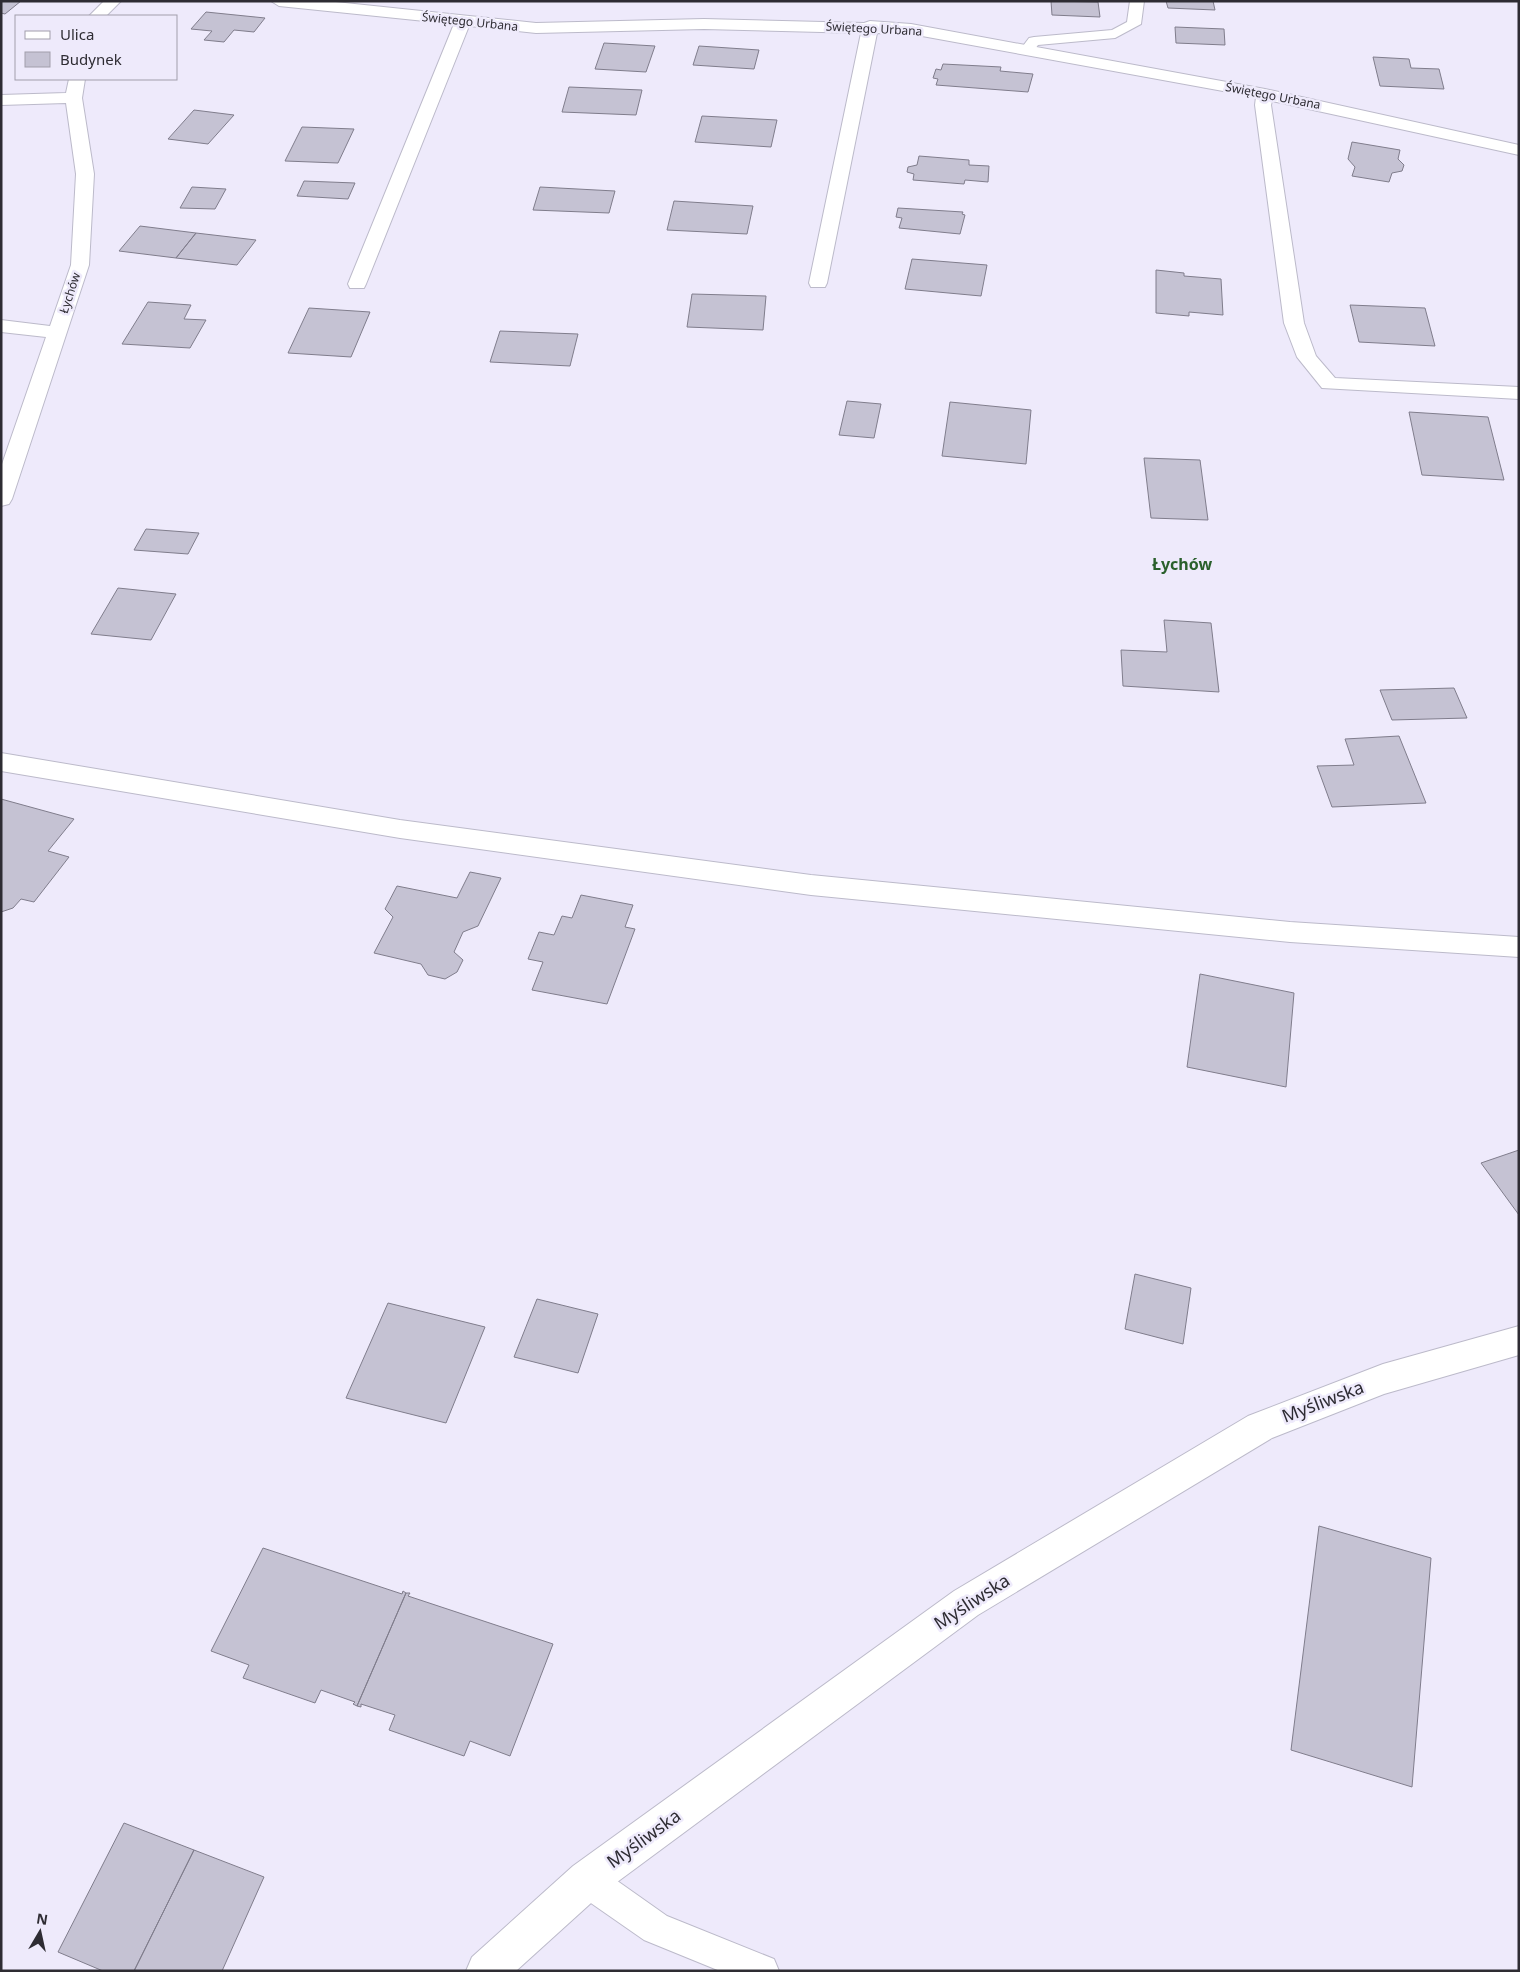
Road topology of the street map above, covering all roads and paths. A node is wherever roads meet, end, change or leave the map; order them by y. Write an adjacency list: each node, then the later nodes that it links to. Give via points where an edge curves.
1 (113, 1): 4 (street)
2 (279, 1): 5 (street, Świętego Urbana)
3 (1137, 1): 7 (lane, via 1134,24 1116,34 1034,41)
4 (98, 15)
5 (463, 22): 6 (street, Świętego Urbana, via 536,28 704,24); 14 (street)
6 (870, 26): 7 (street, Świętego Urbana, via 911,29); 13 (street)
7 (1027, 50): 9 (street, Świętego Urbana)
8 (77, 80): 10 (street, Łychów)
9 (1266, 94): 12 (street, Świętego Urbana); 17 (street, via 1263,105 1294,323 1307,357 1329,384)
10 (74, 98): 11 (street); 16 (street, Łychów, via 85,174 80,265)
11 (1, 100)
12 (1519, 150)
13 (818, 283)
14 (357, 284)
15 (1, 326): 16 (street)
16 (57, 333): 18 (street, Łychów)
17 (1519, 393)
18 (1, 499)
19 (1, 762): 20 (street, via 400,829 811,885 1290,932)
20 (1519, 947)
21 (1519, 1340): 22 (street, Myśliwska, via 1384,1379 1260,1426 966,1603)
22 (587, 1880): 23 (street, Myśliwska); 24 (lane, via 656,1928)
23 (486, 1971)
24 (762, 1971)

